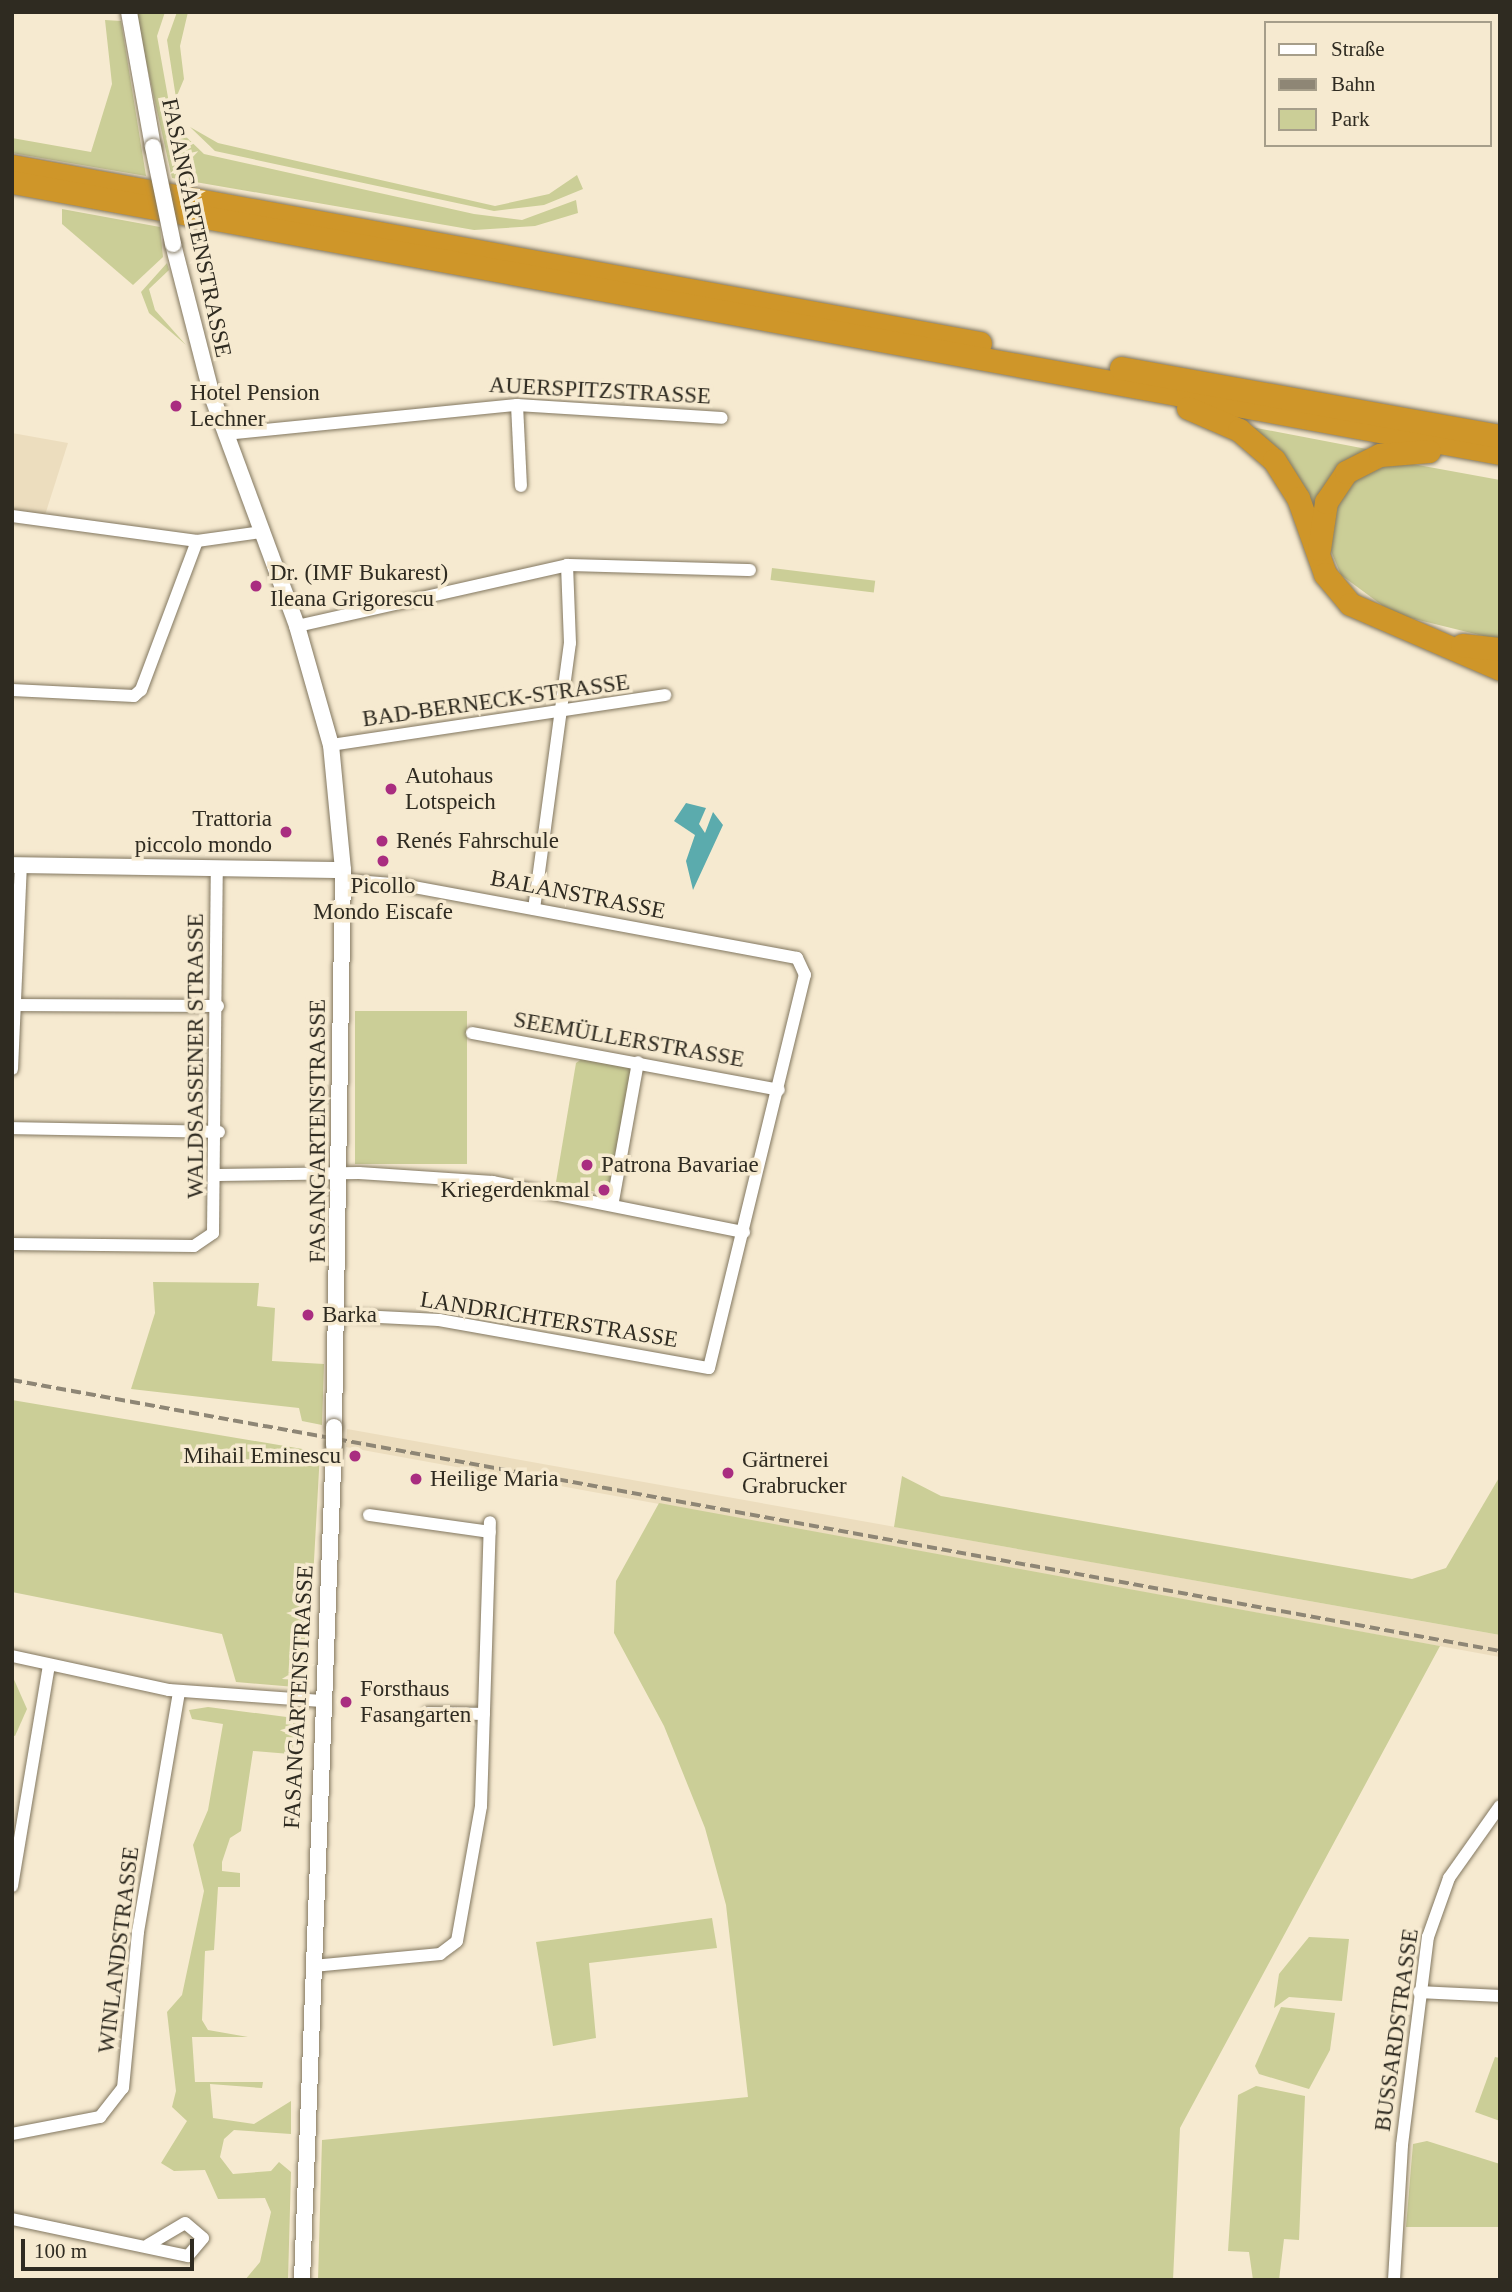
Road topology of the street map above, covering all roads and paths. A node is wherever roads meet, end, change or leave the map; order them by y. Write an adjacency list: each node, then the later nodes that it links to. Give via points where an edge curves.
1 (129, 12): 7 (street, FASANGARTENSTRASSE, bridge, via 173,244)
2 (12, 166): 8 (highway)
3 (12, 182): 4 (highway)
4 (1141, 388): 9 (highway); 14 (highway, via 1155,399 1227,423 1259,445 1293,488)
5 (517, 405): 6 (street, AUERSPITZSTRASSE); 7 (street, AUERSPITZSTRASSE); 10 (street)
6 (722, 418)
7 (225, 434): 12 (street, FASANGARTENSTRASSE)
8 (1500, 436)
9 (1500, 453): 14 (highway, via 1404,451 1362,462 1329,494)
10 (521, 486)
11 (12, 516): 13 (street)
12 (262, 532): 13 (street); 17 (street, FASANGARTENSTRASSE)
13 (197, 541): 21 (street, via 141,690 134,696)
14 (1318, 556): 18 (highway, via 1333,587 1357,609)
15 (567, 565): 16 (street, via 643,563); 17 (street); 23 (street, via 570,643)
16 (750, 570)
17 (297, 626): 24 (street, FASANGARTENSTRASSE)
18 (1455, 646): 19 (highway); 20 (highway)
19 (1500, 649)
20 (1500, 669)
21 (12, 690)
22 (665, 695): 23 (street, BAD-BERNECK-STRASSE)
23 (561, 711): 24 (street, BAD-BERNECK-STRASSE); 28 (street)
24 (331, 745): 27 (street, FASANGARTENSTRASSE)
25 (17, 865): 26 (street, BALANSTRASSE); 29 (street)
26 (217, 870): 27 (street, BALANSTRASSE); 30 (street, WALDSASSENER STRASSE)
27 (343, 875): 28 (street, BALANSTRASSE); 37 (street, FASANGARTENSTRASSE)
28 (534, 909): 34 (street, BALANSTRASSE, via 803,964)
29 (16, 1006): 30 (street); 33 (street)
30 (218, 1006): 36 (street, WALDSASSENER STRASSE)
31 (472, 1033): 32 (street, SEEMÜLLERSTRASSE)
32 (638, 1062): 34 (street, SEEMÜLLERSTRASSE); 39 (street)
33 (12, 1069)
34 (779, 1090): 40 (street)
35 (12, 1128): 36 (street)
36 (219, 1132): 38 (street, WALDSASSENER STRASSE)
37 (341, 1174): 38 (street); 39 (street, via 493,1182); 42 (street, FASANGARTENSTRASSE)
38 (218, 1175): 41 (street, WALDSASSENER STRASSE, via 208,1240 194,1246)
39 (613, 1201): 40 (street)
40 (744, 1232): 42 (street, LANDRICHTERSTRASSE, via 709,1368 439,1320)
41 (12, 1244)
42 (340, 1315): 47 (street, FASANGARTENSTRASSE, bridge)
43 (369, 1516): 49 (street, via 490,1527)
44 (12, 1656): 45 (street)
45 (49, 1665): 46 (street); 51 (street)
46 (179, 1692): 47 (street); 55 (street, WINLANDSTRASSE, via 138,1932 122,2088 100,2117)
47 (322, 1701): 52 (street, FASANGARTENSTRASSE)
48 (428, 1713): 49 (street)
49 (484, 1714): 52 (street, via 476,1860 452,1948)
50 (1500, 1806): 53 (street, BUSSARDSTRASSE, via 1449,1878 1428,1937)
51 (12, 1886)
52 (313, 1966): 58 (street, FASANGARTENSTRASSE)
53 (1419, 1992): 54 (street); 59 (street, BUSSARDSTRASSE)
54 (1500, 1996)
55 (12, 2134)
56 (12, 2219): 57 (street)
57 (148, 2245)
58 (302, 2280)
59 (1394, 2280)

